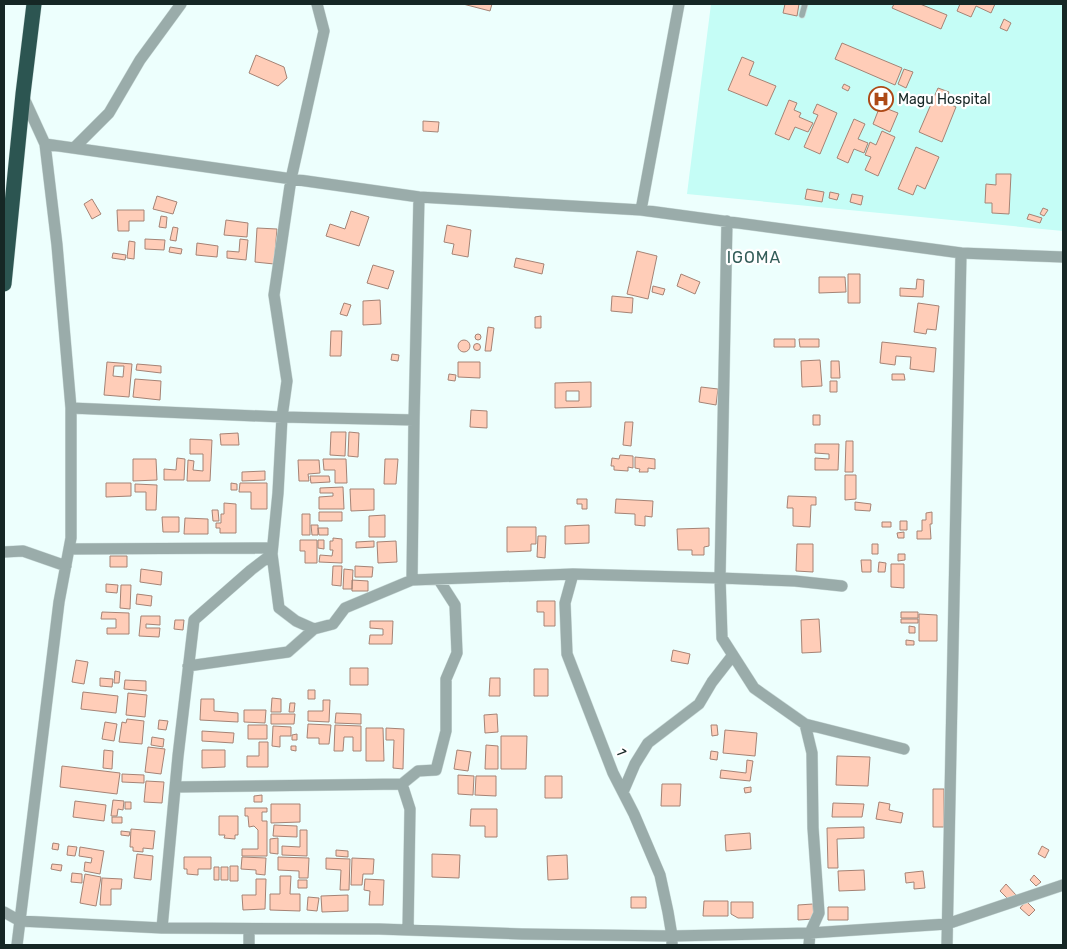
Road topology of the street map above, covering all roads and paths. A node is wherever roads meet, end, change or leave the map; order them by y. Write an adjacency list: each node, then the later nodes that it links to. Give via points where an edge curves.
1 (34, 4): 7 (highway)
2 (181, 4): 9 (street, via 140,60 109,113)
3 (317, 4): 10 (street, via 324,31)
4 (679, 4): 12 (street)
5 (805, 4): 6 (lane)
6 (802, 15)
7 (23, 94): 8 (street); 16 (highway)
8 (45, 144): 9 (street); 17 (street)
9 (74, 148): 10 (street)
10 (291, 179): 11 (street); 18 (street, via 274,295 287,381)
11 (419, 197): 12 (street); 19 (street)
12 (641, 210): 13 (street)
13 (727, 222): 14 (street); 25 (street)
14 (961, 253): 15 (street); 40 (street)
15 (1063, 257)
16 (4, 284)
17 (71, 408): 18 (street); 20 (street)
18 (282, 417): 19 (street); 21 (street)
19 (414, 420): 26 (street)
20 (69, 549): 21 (street); 23 (street)
21 (272, 551): 29 (street, via 279,608); 31 (street, via 194,620)
22 (4, 552): 23 (street, via 23,551)
23 (66, 566): 39 (street)
24 (572, 574): 25 (street); 27 (street); 36 (street, 1, via 565,603 567,654)
25 (720, 578): 28 (street); 30 (street, via 722,638)
26 (412, 580): 27 (street); 29 (street, via 345,608 334,624)
27 (439, 580): 34 (street, via 455,605 457,653 446,679 446,731 436,770 418,771)
28 (842, 586)
29 (314, 629): 31 (street, via 288,652)
30 (733, 655): 32 (street, via 754,688); 36 (street, via 699,704 648,743)
31 (188, 666): 35 (street)
32 (805, 724): 33 (street); 44 (street, via 812,753 819,913)
33 (904, 748)
34 (402, 784): 35 (street); 43 (street, via 410,809)
35 (176, 787): 41 (street)
36 (623, 792): 45 (street, 1, via 660,874)
37 (1063, 886): 40 (street)
38 (4, 912): 39 (street)
39 (20, 921): 41 (street); 46 (street)
40 (947, 924): 44 (street); 49 (street)
41 (162, 928): 42 (street)
42 (249, 929): 43 (street); 47 (street)
43 (408, 930): 45 (street)
44 (810, 933): 45 (street); 48 (street)
45 (672, 941)
46 (18, 945)
47 (249, 945)
48 (809, 945)
49 (947, 945)

